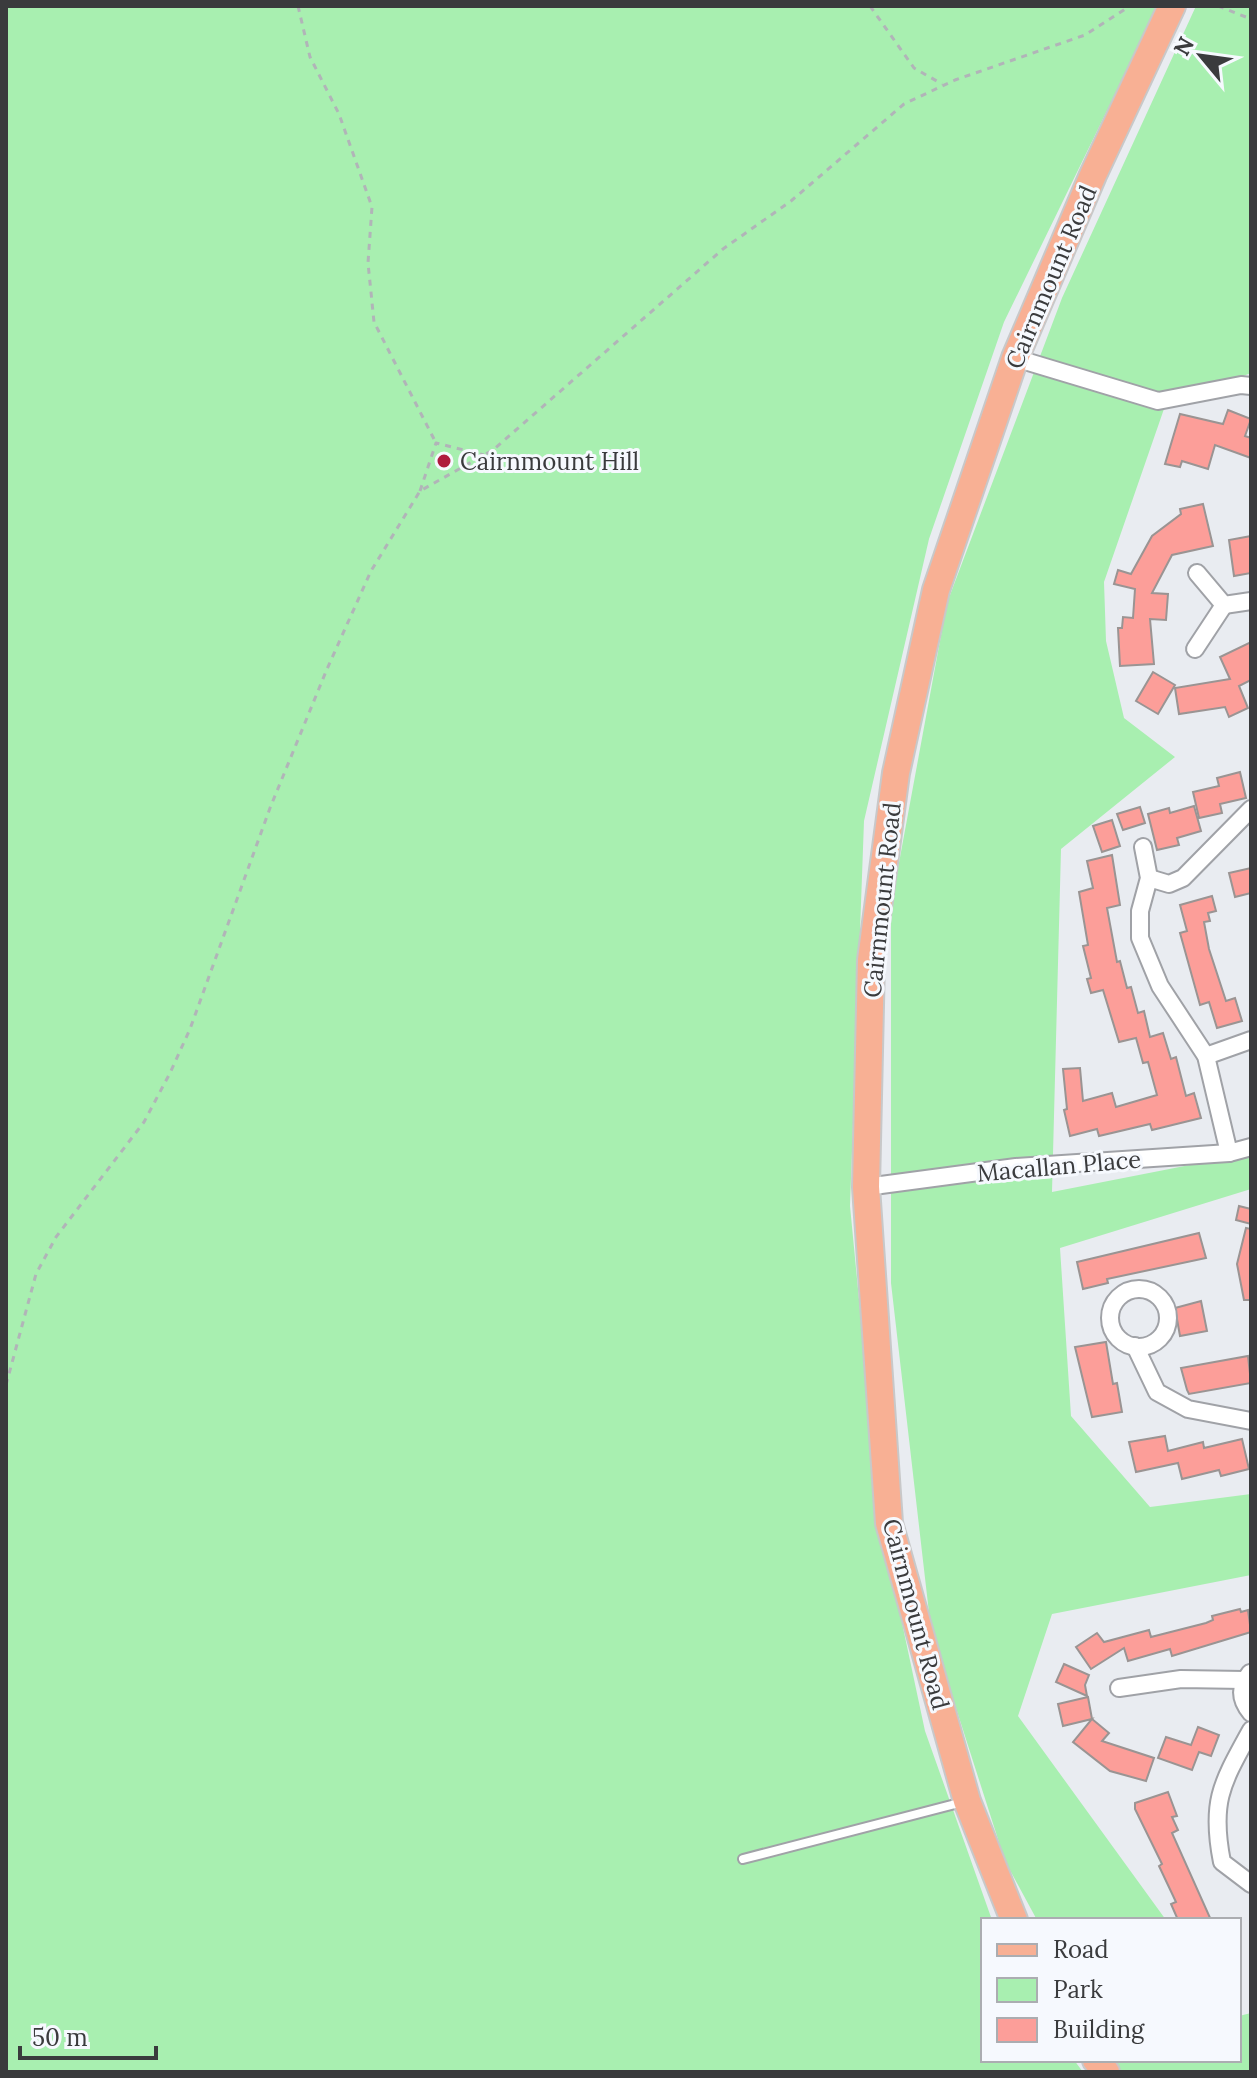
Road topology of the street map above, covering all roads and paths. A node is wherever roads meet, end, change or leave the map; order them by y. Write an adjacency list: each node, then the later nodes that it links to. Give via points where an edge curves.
1 (298, 6): 10 (path, via 310,57 339,114 372,207 368,263 374,322)
2 (870, 6): 7 (path, via 914,68)
3 (1130, 6): 7 (path, via 1085,35)
4 (1172, 6): 8 (main road, Cairnmount Road)
5 (1218, 6): 6 (path)
6 (1251, 19)
7 (943, 86): 11 (path, via 904,104 791,201 723,249)
8 (1015, 358): 9 (street, via 1158,401); 24 (main road, Cairnmount Road, via 936,590 896,773 871,960)
9 (1251, 386)
10 (436, 443): 11 (path); 12 (path)
11 (484, 455): 12 (path)
12 (420, 491): 26 (path, via 371,571 327,669 170,1073 144,1122 56,1237 36,1274)
13 (1197, 573): 15 (street)
14 (1251, 601): 15 (street)
15 (1224, 605): 16 (street)
16 (1195, 649)
17 (1250, 813): 19 (street, via 1183,878 1169,884)
18 (1143, 847): 19 (street)
19 (1149, 878): 21 (street, via 1140,911 1140,938 1160,986)
20 (1251, 1040): 21 (street)
21 (1206, 1056): 23 (street)
22 (1251, 1147): 23 (street, Macallan Place)
23 (1229, 1153): 24 (street, Macallan Place, via 1016,1167)
24 (866, 1187): 32 (main road, Cairnmount Road, via 889,1523)
25 (1135, 1346): 27 (street, via 1157,1392 1188,1409)
26 (6, 1385)
27 (1251, 1421)
28 (1248, 1676): 29 (street); 30 (street, via 1242,1695)
29 (1119, 1688)
30 (1251, 1713)
31 (1251, 1730): 34 (street, via 1225,1777 1214,1823 1222,1862)
32 (967, 1801): 33 (lane); 35 (main road, Cairnmount Road)
33 (743, 1859)
34 (1251, 1884)
35 (1013, 1918)

